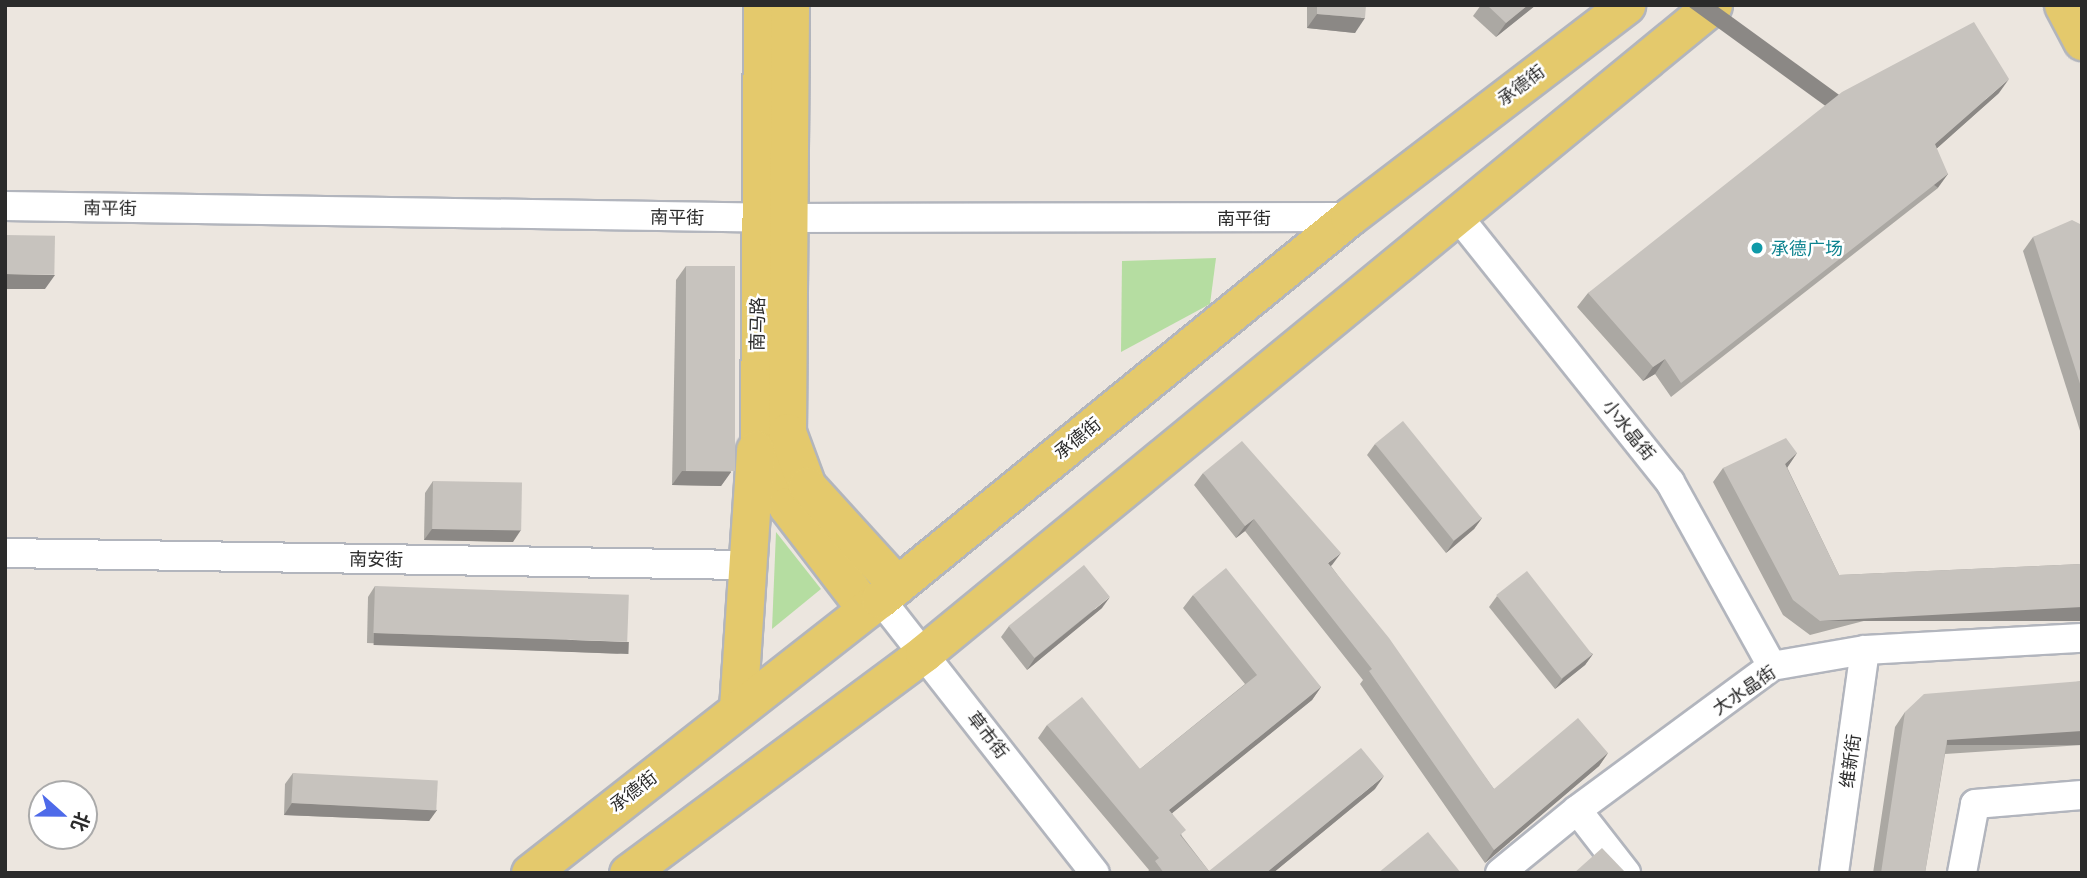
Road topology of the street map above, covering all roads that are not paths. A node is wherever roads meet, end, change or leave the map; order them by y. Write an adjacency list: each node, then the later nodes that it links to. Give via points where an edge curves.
1 (762, 5): 9 (main road, 南马路)
2 (789, 5): 9 (main road, 南马路)
3 (1626, 5): 10 (main road, 承德街)
4 (1713, 5): 8 (main road)
5 (2063, 5): 6 (main road)
6 (2082, 41)
7 (5, 206): 9 (street, 南平街)
8 (1456, 214): 17 (main road); 18 (street, 小水晶街, via 1670,482)
9 (773, 218): 10 (street, 南平街); 11 (main road, 南马路); 14 (main road, 南马路, via 787,432 797,466)
10 (1349, 218): 14 (main road, 承德街)
11 (757, 421): 13 (main road); 14 (main road, 南马路, via 759,450 767,473)
12 (5, 553): 13 (street, 南安街)
13 (748, 565): 19 (main road)
14 (881, 597): 17 (street, 草市街); 19 (main road, 承德街)
15 (2082, 638): 16 (street, 大水晶街)
16 (1865, 650): 18 (street, 大水晶街); 29 (street, 维新街)
17 (924, 653): 20 (main road); 26 (street, 草市街)
18 (1772, 666): 22 (street, 大水晶街)
19 (738, 708): 23 (main road, 承德街)
20 (737, 790): 24 (main road); 25 (main road)
21 (2082, 795): 30 (street, via 1975,804)
22 (1577, 810): 27 (street, 大水晶街); 28 (street)
23 (530, 873)
24 (628, 873)
25 (646, 873)
26 (1095, 873)
27 (1500, 873)
28 (1626, 873)
29 (1834, 873)
30 (1962, 873)

